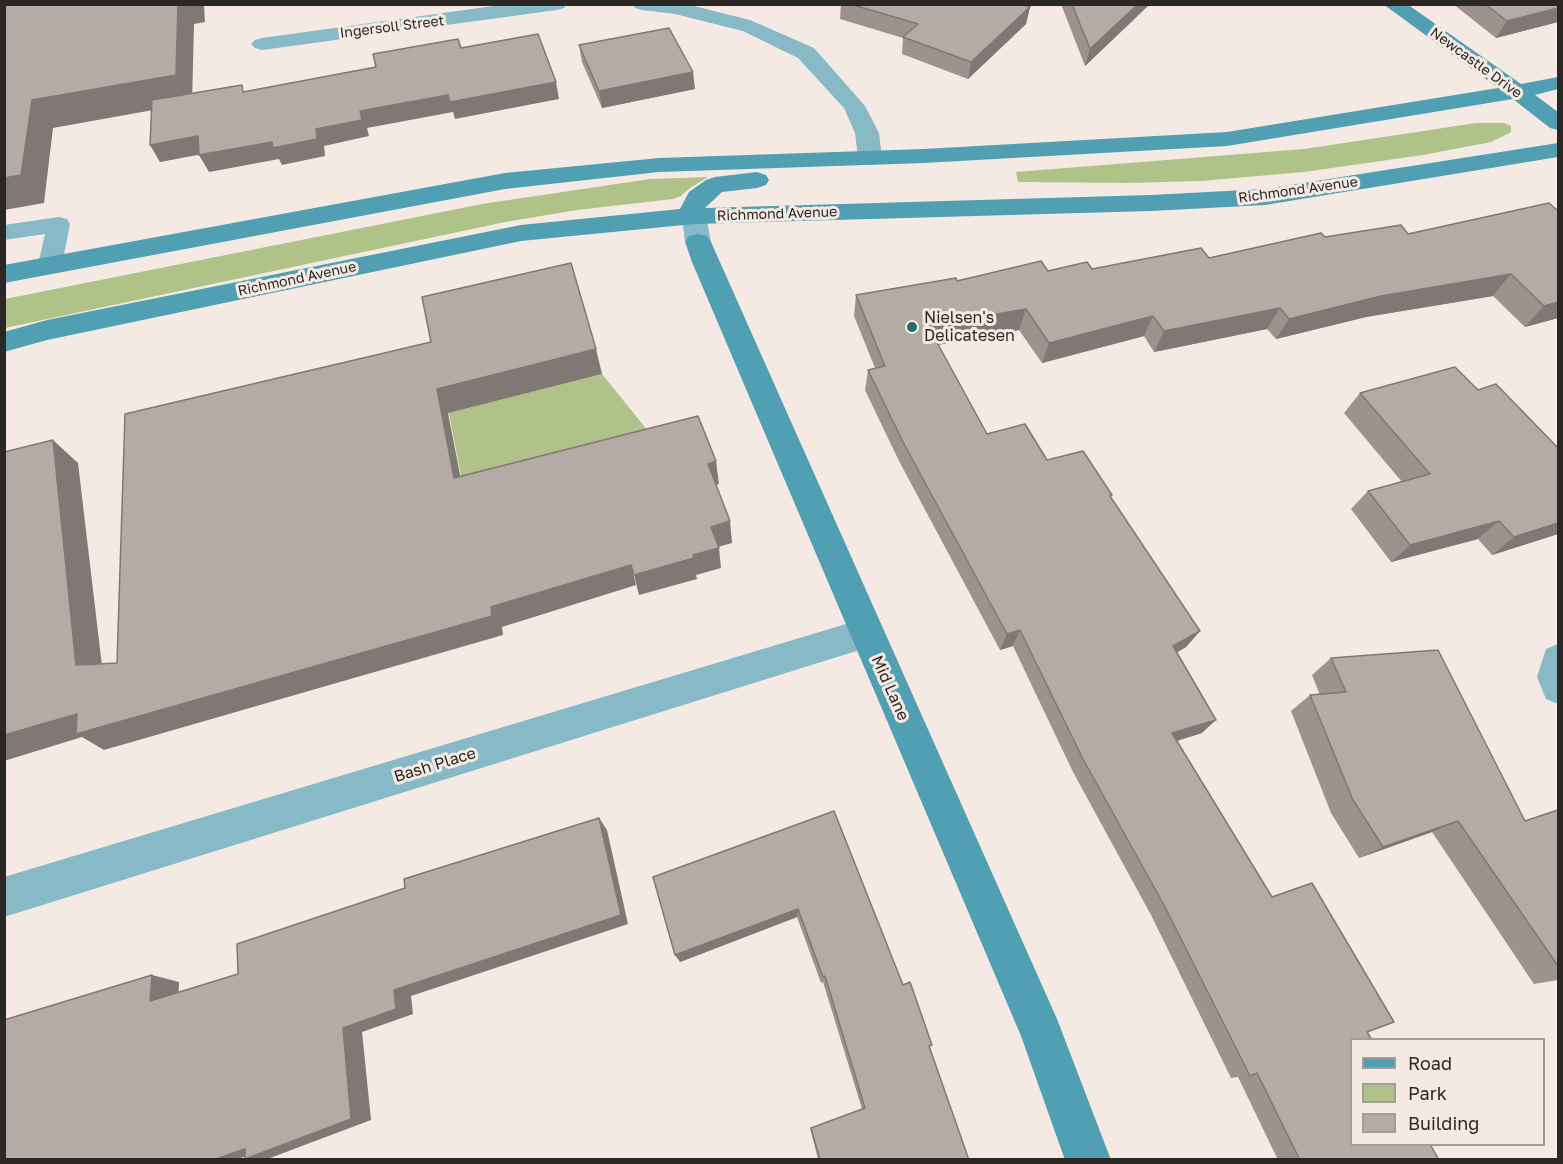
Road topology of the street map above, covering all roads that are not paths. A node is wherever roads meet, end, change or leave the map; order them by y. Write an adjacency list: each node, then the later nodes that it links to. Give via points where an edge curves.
1 (557, 4): 4 (street, Ingersoll Street)
2 (642, 4): 10 (street, via 750,26 806,52 854,106 867,133)
3 (1393, 4): 6 (main road, Newcastle Drive)
4 (262, 44)
5 (1558, 82): 6 (main road)
6 (1517, 92): 7 (main road, Newcastle Drive); 9 (main road, via 1227,139)
7 (1558, 123)
8 (1558, 150): 11 (main road, Richmond Avenue, via 1265,197)
9 (924, 156): 10 (main road); 11 (main road, via 816,179 743,180 715,185 692,207)
10 (870, 158): 13 (main road, via 659,165 505,181)
11 (696, 229): 15 (main road, Richmond Avenue, via 521,233); 16 (main road, Mid Lane, via 710,273)
12 (4, 233): 13 (lane, via 59,224)
13 (50, 265): 14 (main road)
14 (4, 274)
15 (4, 342)
16 (866, 633): 19 (street, Bash Place); 20 (main road, Mid Lane, via 1042,1034)
17 (1558, 660): 18 (street)
18 (1558, 688)
19 (4, 897)
20 (1088, 1160)

